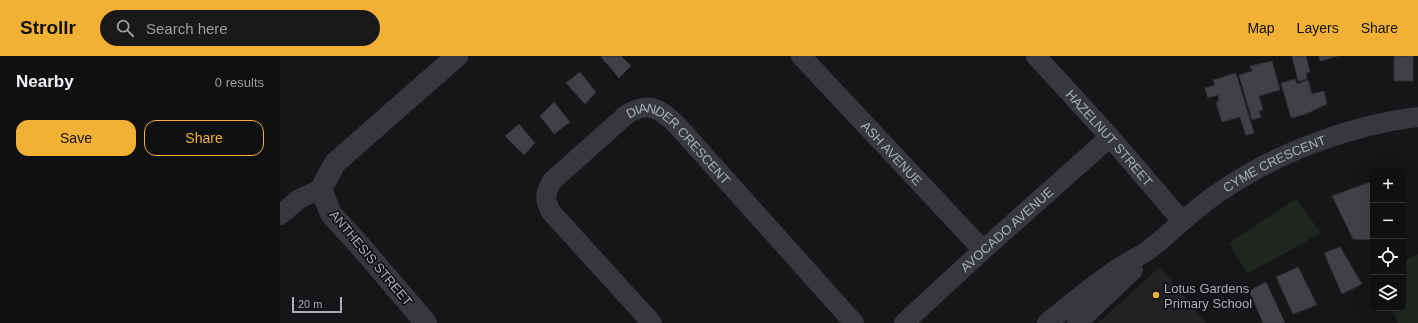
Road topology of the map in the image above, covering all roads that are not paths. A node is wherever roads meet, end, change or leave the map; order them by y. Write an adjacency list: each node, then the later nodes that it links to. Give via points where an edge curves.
1 (457, 56): 6 (street, via 335,163)
2 (801, 56): 10 (street, ASH AVENUE)
3 (1036, 56): 5 (street, HAZELNUT STREET)
4 (1418, 117): 8 (street, CYME CRESCENT, via 1362,128 1281,157 1220,191)
5 (1110, 137): 8 (street, HAZELNUT STREET); 10 (street, AVOCADO AVENUE)
6 (321, 189): 7 (street, via 298,199); 11 (street, ANTHESIS STREET, via 331,214)
7 (280, 215)
8 (1182, 221): 9 (street, CYME CRESCENT)
9 (1149, 249): 15 (street, CYME CRESCENT, via 1115,270); 16 (street, CYME CRESCENT, via 1130,274)
10 (983, 250): 14 (street, AVOCADO AVENUE)
11 (426, 323)
12 (652, 323): 13 (street, DIANDER CRESCENT, via 552,212 546,195 552,181 626,115 635,109 645,107 664,113 676,124)
13 (854, 323)
14 (904, 323)
15 (1047, 323)
16 (1077, 323)

